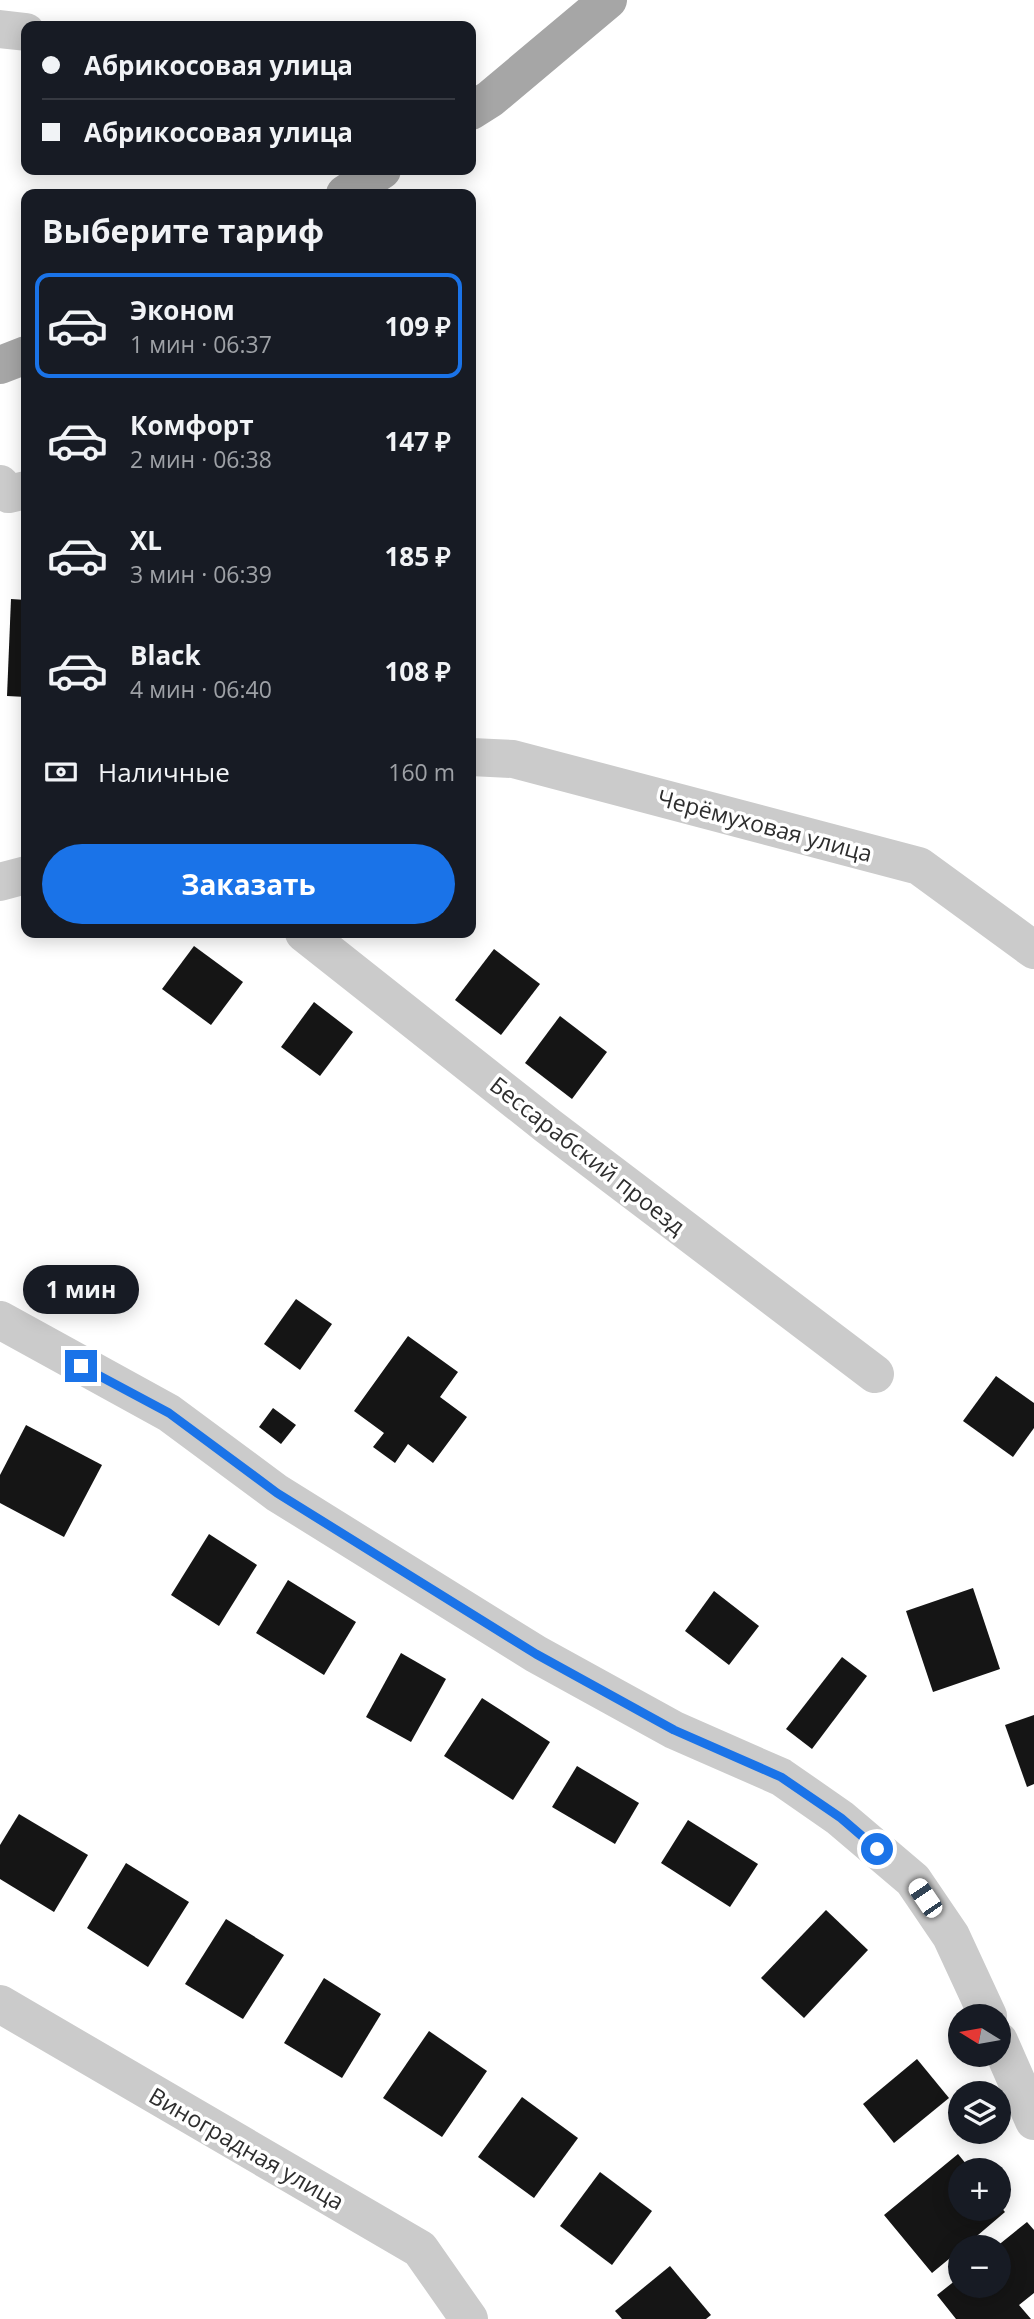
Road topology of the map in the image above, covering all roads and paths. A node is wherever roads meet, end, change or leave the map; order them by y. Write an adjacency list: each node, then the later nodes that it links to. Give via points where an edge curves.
1 (608, 0): 4 (main road)
2 (0, 29): 3 (street)
3 (21, 31)
4 (477, 102)
5 (374, 175): 6 (main road)
6 (353, 189)
7 (21, 357): 8 (main road)
8 (0, 365)
9 (476, 757): 13 (street, Черёмуховая улица, via 513,759 919,866)
10 (21, 876): 11 (street)
11 (0, 882)
12 (310, 938): 15 (street, Бессарабский проезд, via 559,1135)
13 (1034, 950)
14 (0, 1320): 17 (street, via 169,1413 277,1493 536,1654 674,1730 781,1777 841,1818 913,1880 951,1936)
15 (875, 1374)
16 (0, 2004): 20 (street, Виноградная улица, via 420,2249)
17 (982, 2004)
18 (1010, 2067): 19 (street)
19 (1034, 2121)
20 (470, 2319)

